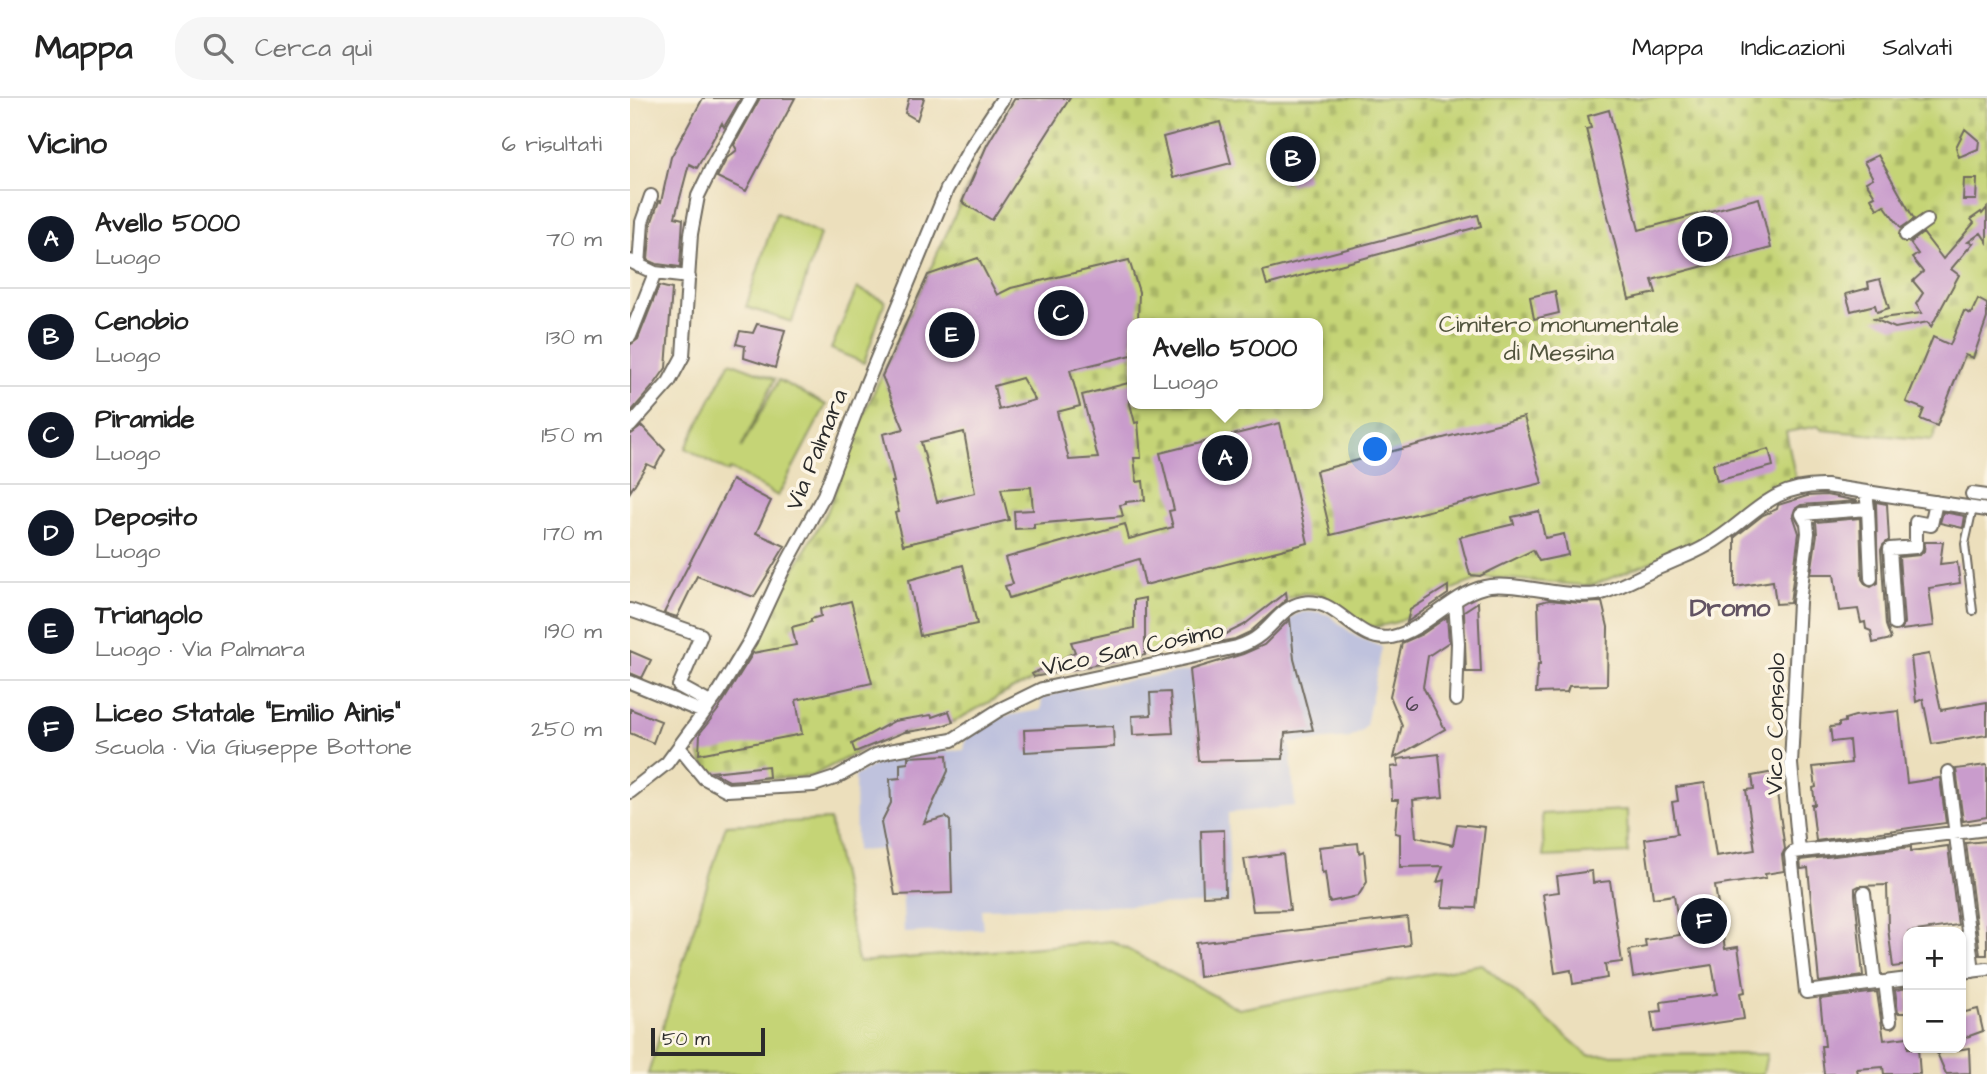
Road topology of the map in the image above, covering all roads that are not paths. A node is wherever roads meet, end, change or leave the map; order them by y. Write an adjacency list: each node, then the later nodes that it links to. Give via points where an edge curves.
1 (751, 98): 8 (street, via 698,196)
2 (1003, 98): 24 (street, Via Palmara, via 947,189 824,495 740,659)
3 (651, 196): 6 (street)
4 (1927, 220): 5 (street)
5 (1906, 235)
6 (635, 263): 7 (street)
7 (655, 273): 8 (street); 9 (street)
8 (689, 277): 10 (street, via 683,356 669,382)
9 (630, 335)
10 (630, 426)
11 (1866, 492): 14 (street, Vico San Cosimo); 15 (street); 18 (street, Vico San Cosimo, via 1814,486 1789,490 1759,506 1707,546 1594,595 1496,586 1477,589)
12 (1972, 494): 13 (street)
13 (1987, 496)
14 (1936, 502): 16 (street, Vico San Cosimo); 21 (street, via 1931,525 1916,522 1916,547 1890,549)
15 (1868, 509): 17 (street); 30 (street, Vico Consolo, via 1802,514 1808,533 1799,602 1791,764)
16 (1980, 509): 20 (lane, via 1965,544)
17 (1871, 578)
18 (1455, 603): 23 (street); 25 (street, Vico San Cosimo, via 1401,635 1379,638 1321,604 1296,605 1237,648 1042,689 952,740 876,755 814,785 727,790 704,778)
19 (630, 610): 24 (street, via 701,635 679,686)
20 (1973, 611)
21 (1895, 624)
22 (630, 682): 24 (street)
23 (1456, 700)
24 (707, 707): 25 (street, Via Palmara)
25 (679, 747): 27 (street, Via Palmara, via 667,763)
26 (1948, 772): 29 (street)
27 (630, 792)
28 (1987, 829): 29 (street)
29 (1954, 832): 30 (street); 33 (street)
30 (1799, 851): 35 (street, via 1791,855 1805,992)
31 (1864, 893): 35 (street)
32 (1987, 969): 33 (street)
33 (1967, 971)
34 (1903, 980): 35 (street)
35 (1880, 982): 36 (street)
36 (1890, 1021)

